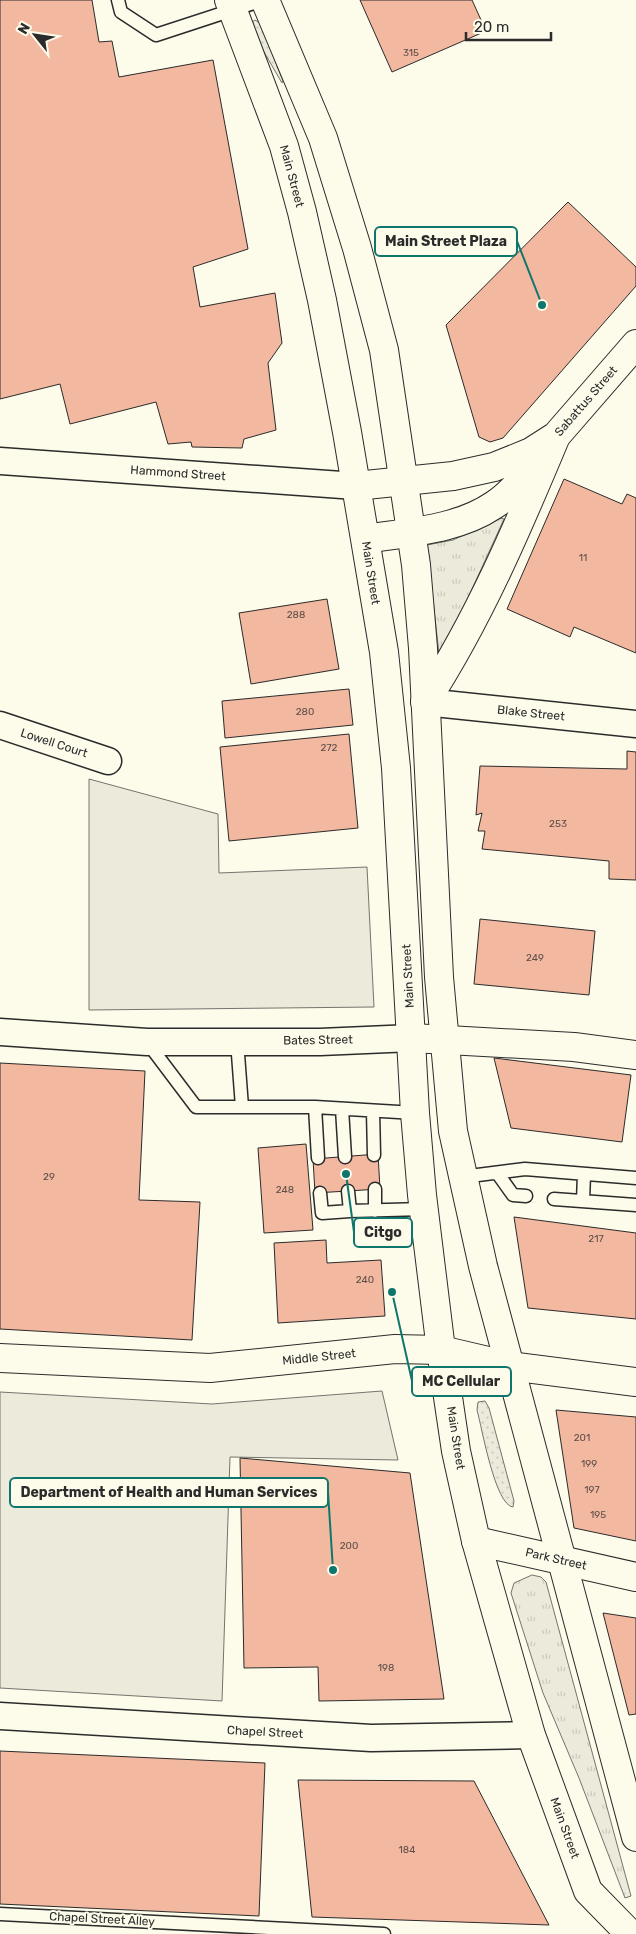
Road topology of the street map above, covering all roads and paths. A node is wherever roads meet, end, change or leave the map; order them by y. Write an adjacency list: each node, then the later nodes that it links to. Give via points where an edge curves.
1 (118, 0): 3 (lane, via 120,12 156,35)
2 (264, 0): 3 (lane); 7 (main road, via 323,138 357,248 384,350)
3 (231, 5): 8 (main road, Main Street, via 284,146 302,212 322,300)
4 (636, 344): 5 (main road, Sabattus Street)
5 (556, 436): 7 (main road, Sabattus Street, via 531,452 494,468); 9 (main road, via 518,485 495,505 469,518); 11 (main road, via 521,521 468,629)
6 (0, 461): 8 (street, Hammond Street)
7 (404, 481): 8 (main road, Sabattus Street); 9 (main road)
8 (356, 486): 10 (main road, Main Street)
9 (411, 532): 10 (main road); 11 (main road)
10 (366, 539): 16 (main road, Main Street, via 391,705)
11 (425, 702): 12 (street, Blake Street); 17 (main road)
12 (636, 724)
13 (0, 725): 14 (street, Lowell Court)
14 (108, 761)
15 (0, 1032): 19 (street, Bates Street)
16 (412, 1038): 17 (main road, Bates Street); 18 (street, Bates Street); 25 (main road, Main Street)
17 (444, 1040): 20 (main road, Bates Street, via 574,1047); 31 (main road, via 453,1132)
18 (237, 1041): 19 (street, Bates Street); 21 (lane)
19 (147, 1042): 21 (lane, via 196,1107)
20 (636, 1055)
21 (242, 1107): 22 (lane)
22 (315, 1107): 23 (lane); 28 (lane)
23 (342, 1109): 24 (lane); 27 (lane)
24 (373, 1111): 25 (lane); 26 (lane)
25 (415, 1113): 41 (main road, Main Street)
26 (374, 1155)
27 (345, 1157)
28 (318, 1158)
29 (498, 1174): 30 (lane, via 525,1169); 31 (lane); 36 (lane, via 513,1196)
30 (584, 1174): 32 (lane); 38 (lane)
31 (462, 1177): 45 (main road)
32 (636, 1178)
33 (375, 1189): 40 (lane)
34 (348, 1191): 42 (lane)
35 (320, 1193): 42 (lane, via 322,1213)
36 (526, 1196)
37 (554, 1199): 38 (lane)
38 (582, 1201): 39 (lane)
39 (636, 1204)
40 (375, 1210): 41 (lane); 42 (lane)
41 (424, 1210): 43 (main road, Main Street)
42 (350, 1212)
43 (441, 1350): 44 (main road, Middle Street, via 395,1349 210,1368); 45 (main road, Middle Street); 47 (main road, Main Street, via 456,1452)
44 (0, 1358)
45 (510, 1366): 46 (main road, Middle Street); 48 (main road)
46 (636, 1382)
47 (476, 1541): 48 (main road, Park Street); 51 (main road, Main Street)
48 (560, 1560): 49 (main road, Park Street); 52 (main road)
49 (636, 1577)
50 (0, 1716): 51 (street, Chapel Street, via 371,1738)
51 (530, 1735): 55 (main road, Main Street, via 588,1891)
52 (636, 1837)
53 (0, 1914): 54 (lane, Chapel Street Alley)
54 (384, 1934)
55 (630, 1934)

